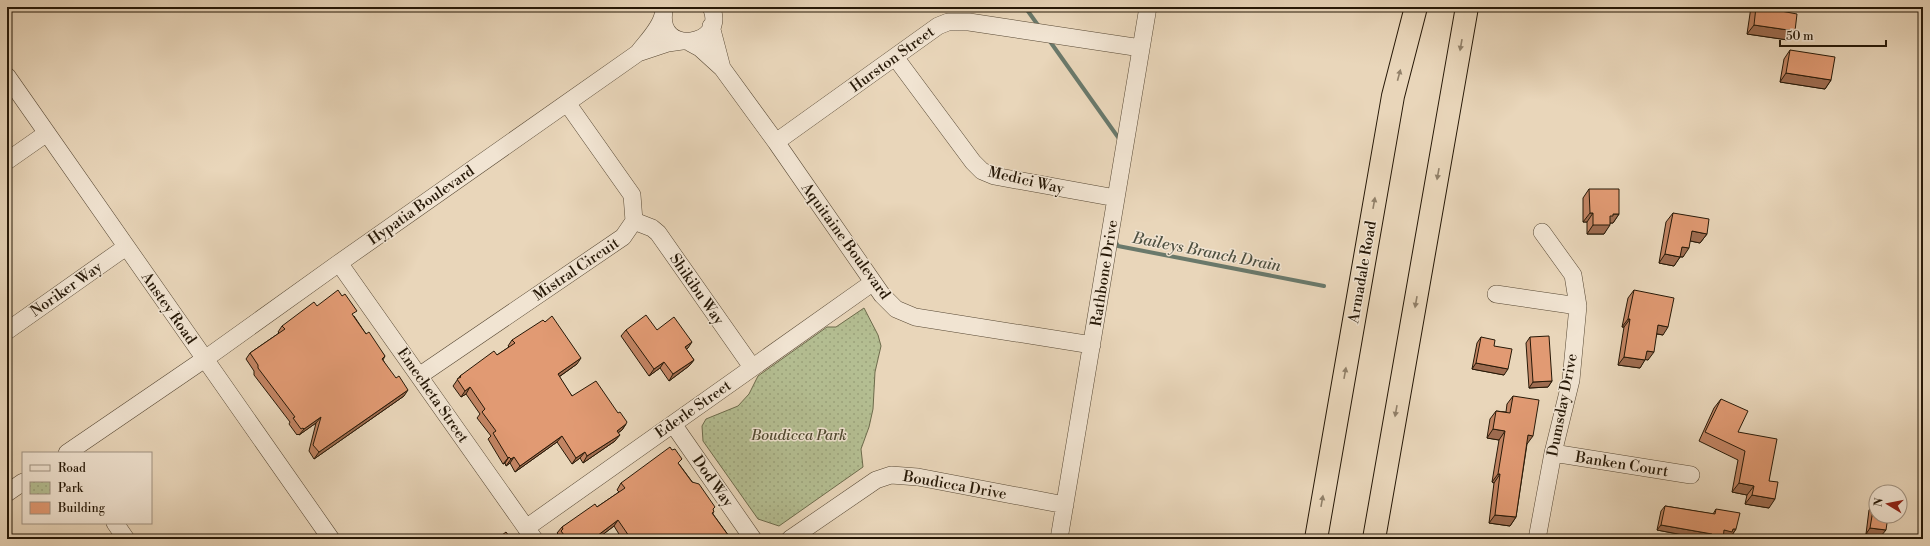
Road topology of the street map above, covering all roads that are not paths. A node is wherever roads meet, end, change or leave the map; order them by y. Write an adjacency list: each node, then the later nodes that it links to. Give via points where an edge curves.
1 (1148, 7): 7 (street, Rathbone Drive)
2 (1416, 7): 43 (highway, Armadale Road, one-way to 2, via 1393,96)
3 (1467, 7): 44 (highway, one-way to 44)
4 (664, 10): 6 (street, via 664,22 670,34); 8 (street, via 657,28)
5 (714, 14): 6 (street, via 702,38); 10 (street)
6 (685, 42): 8 (street, via 668,43); 10 (street, via 700,48)
7 (1141, 48): 9 (street, Hurston Street, via 969,22 948,22 930,31); 16 (street, Rathbone Drive)
8 (638, 53): 12 (street, Hypatia Boulevard)
9 (896, 57): 14 (street, Hurston Street); 16 (street, Medici Way, via 982,171 994,176)
10 (722, 68): 14 (street, Aquitaine Boulevard)
11 (7, 76): 13 (street, Anstey Road)
12 (567, 103): 17 (street, via 632,195); 20 (street, Hypatia Boulevard)
13 (47, 133): 15 (street); 19 (street, Anstey Road)
14 (776, 142): 21 (street, Aquitaine Boulevard)
15 (7, 161)
16 (1116, 198): 25 (street, Rathbone Drive)
17 (634, 221): 27 (street, Shikibu Way, via 658,233); 28 (street, Mistral Circuit, via 623,236)
18 (1542, 232): 23 (street, Dumsday Drive, via 1573,275)
19 (126, 247): 24 (street, Noriker Way); 26 (street, Anstey Road)
20 (339, 263): 26 (street, Hypatia Boulevard); 28 (street, Emecheta Street)
21 (872, 283): 25 (street, Aquitaine Boulevard, via 896,309 915,316); 27 (street, Ederle Street)
22 (1496, 294): 23 (street)
23 (1578, 306): 31 (street, Dumsday Drive, via 1571,380)
24 (7, 331)
25 (1092, 345): 35 (street, Rathbone Drive)
26 (205, 359): 30 (street, Hypatia Boulevard); 39 (street, Anstey Road)
27 (752, 368): 29 (street, Ederle Street)
28 (419, 376): 37 (street, Emecheta Street)
29 (673, 424): 37 (street, Ederle Street); 40 (street, Dod Way)
30 (68, 452)
31 (1553, 453): 32 (street, Banken Court); 45 (street, Dumsday Drive)
32 (1691, 475)
33 (22, 483): 34 (street)
34 (7, 493)
35 (1065, 505): 41 (street, Boudicca Drive, via 942,481 892,475 876,480); 42 (street, Rathbone Drive)
36 (116, 524): 38 (street)
37 (530, 534)
38 (126, 539)
39 (331, 539)
40 (753, 539)
41 (790, 539)
42 (1059, 539)
43 (1316, 539)
44 (1374, 539)
45 (1537, 539)

